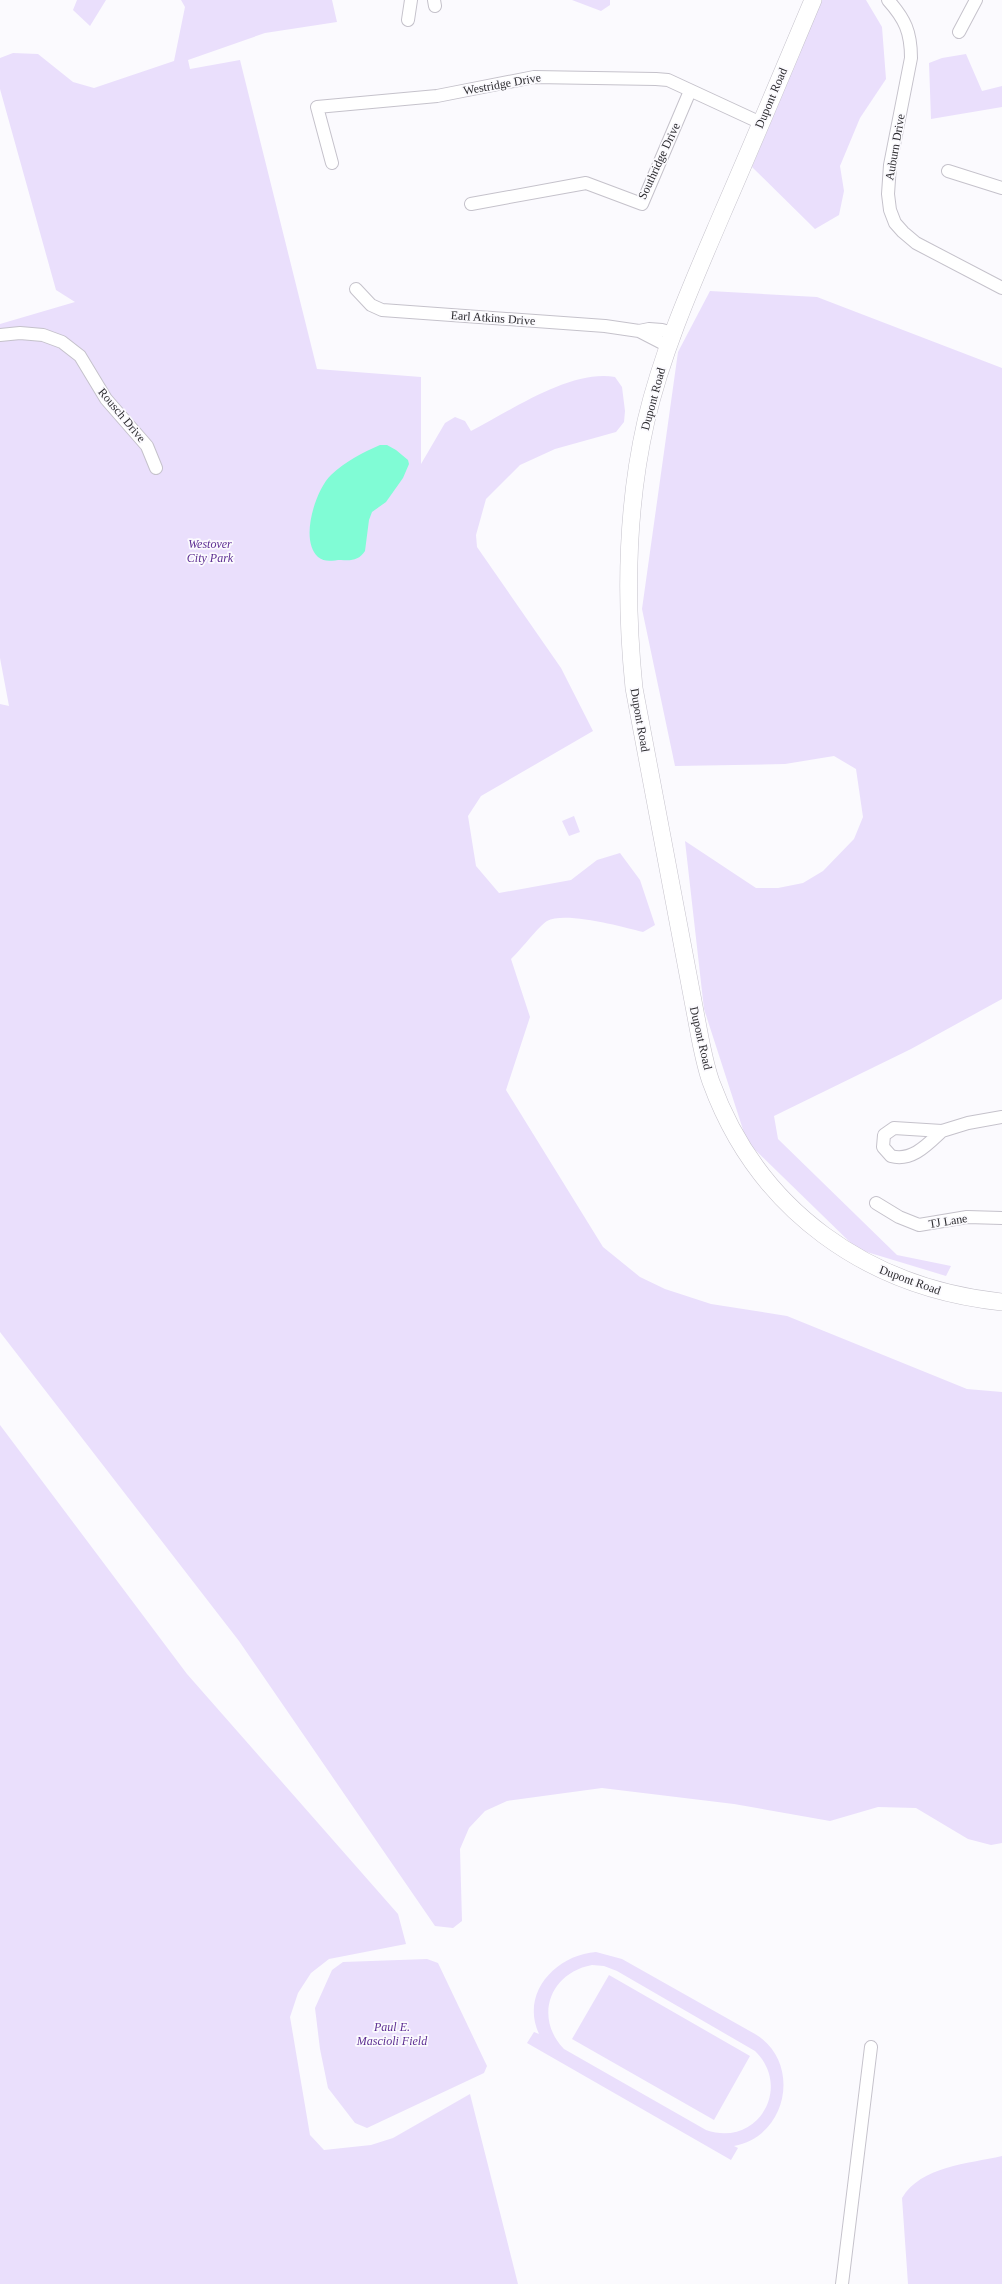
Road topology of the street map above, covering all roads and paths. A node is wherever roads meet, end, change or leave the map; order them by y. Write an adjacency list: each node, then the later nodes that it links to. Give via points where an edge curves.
1 (411, 0): 5 (street)
2 (813, 0): 8 (street, Dupont Road)
3 (888, 0): 13 (street, Auburn Drive, via 907,26 911,41 911,58 890,165 890,210 899,228 916,243)
4 (976, 0): 6 (street)
5 (408, 20)
6 (959, 32)
7 (690, 91): 8 (street, Westridge Drive); 9 (street, Westridge Drive, via 668,80 656,78 547,76 437,96 318,107); 12 (street, Southridge Drive, via 642,204 586,183)
8 (761, 123): 16 (street, Dupont Road)
9 (332, 163)
10 (948, 171): 11 (street)
11 (1002, 188)
12 (471, 204)
13 (1002, 288)
14 (356, 289): 16 (street, Earl Atkins Drive, via 371,305 382,310 605,326 639,331)
15 (0, 335): 17 (street, Rousch Drive, via 43,335 62,342 80,356 106,399 147,446)
16 (670, 340): 22 (street, Dupont Road, via 648,414 638,465 630,526 628,634 634,688 654,799 700,1038 711,1081 749,1158 789,1206 830,1240 899,1279 928,1289)
17 (156, 468)
18 (1002, 1117): 19 (street, via 968,1122)
19 (942, 1131)
20 (876, 1203): 21 (street, TJ Lane, via 919,1225 967,1217)
21 (1002, 1218)
22 (1002, 1302)
23 (871, 2047): 24 (street)
24 (842, 2284)

